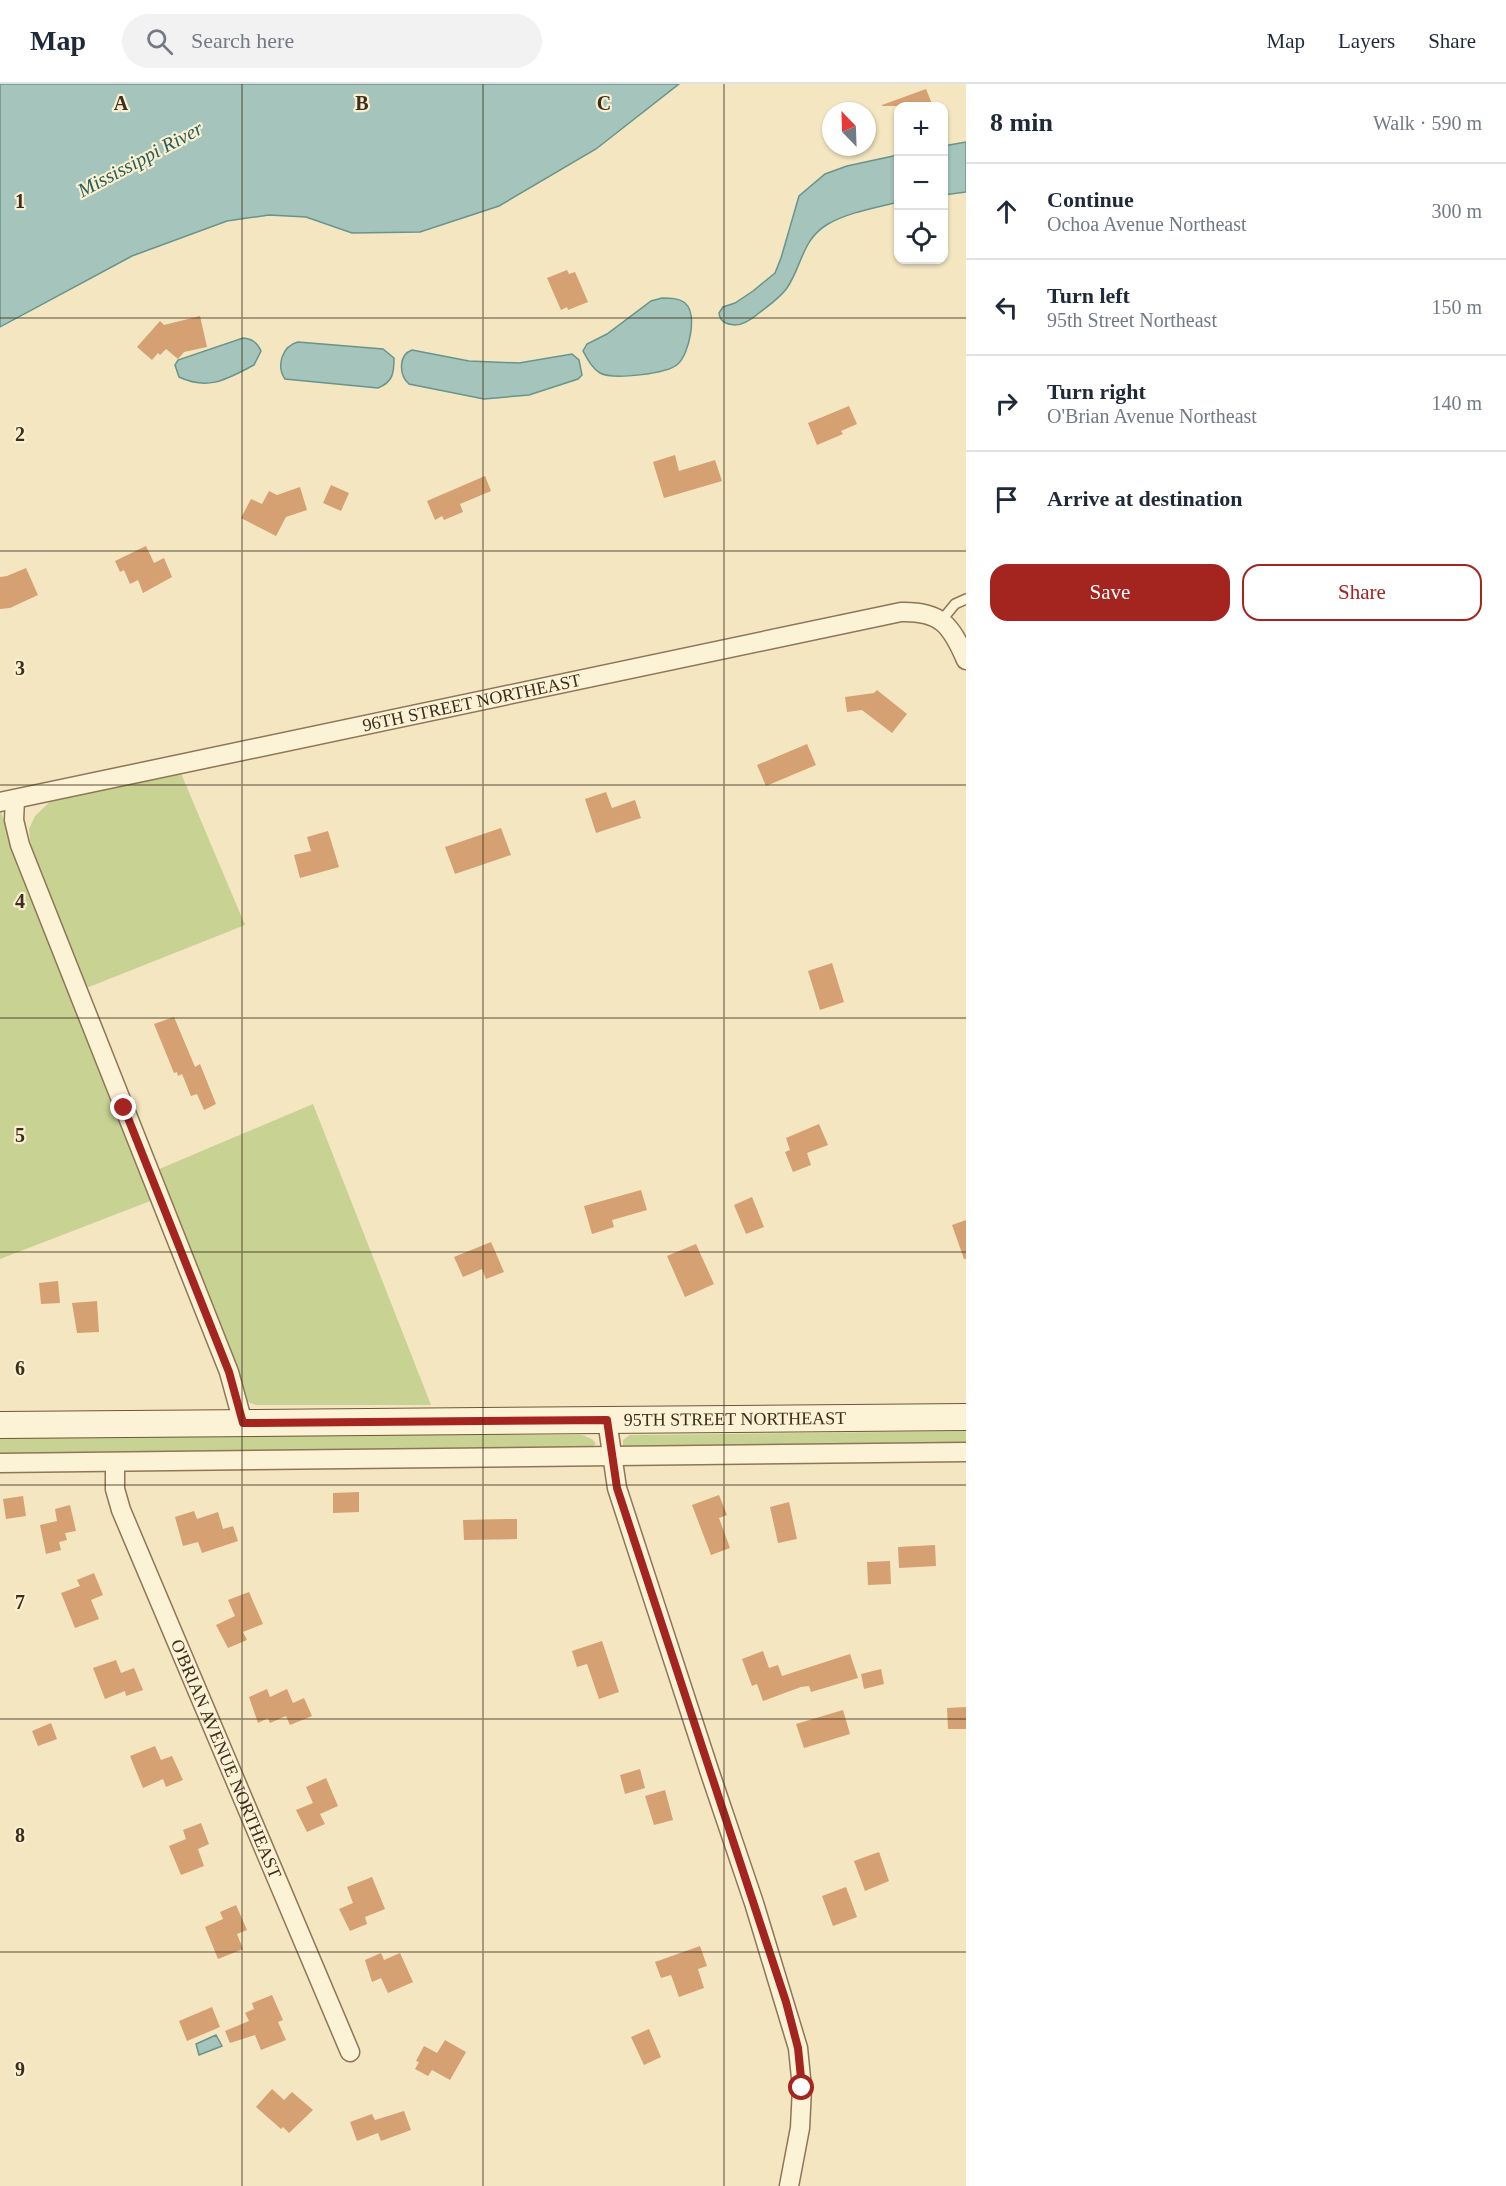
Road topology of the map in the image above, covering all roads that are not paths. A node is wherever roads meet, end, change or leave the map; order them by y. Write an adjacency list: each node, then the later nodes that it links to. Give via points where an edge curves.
1 (966, 599): 2 (lane, via 955,604)
2 (941, 621): 3 (street, via 955,634); 4 (street, 96TH STREET NORTHEAST, via 918,612 901,612)
3 (966, 660)
4 (7, 801): 7 (street, via 20,845 229,1372)
5 (966, 1417): 6 (main road, 95TH STREET NORTHEAST)
6 (607, 1420): 7 (main road, 95TH STREET NORTHEAST); 10 (street)
7 (243, 1423): 8 (main road, 95TH STREET NORTHEAST)
8 (0, 1425)
9 (966, 1452): 10 (street)
10 (611, 1457): 12 (street); 14 (street, via 617,1488 798,2048 800,2128)
11 (0, 1463): 12 (street)
12 (115, 1463): 13 (street, O'BRIAN AVENUE NORTHEAST, via 115,1489 121,1510)
13 (350, 2052)
14 (789, 2186)

